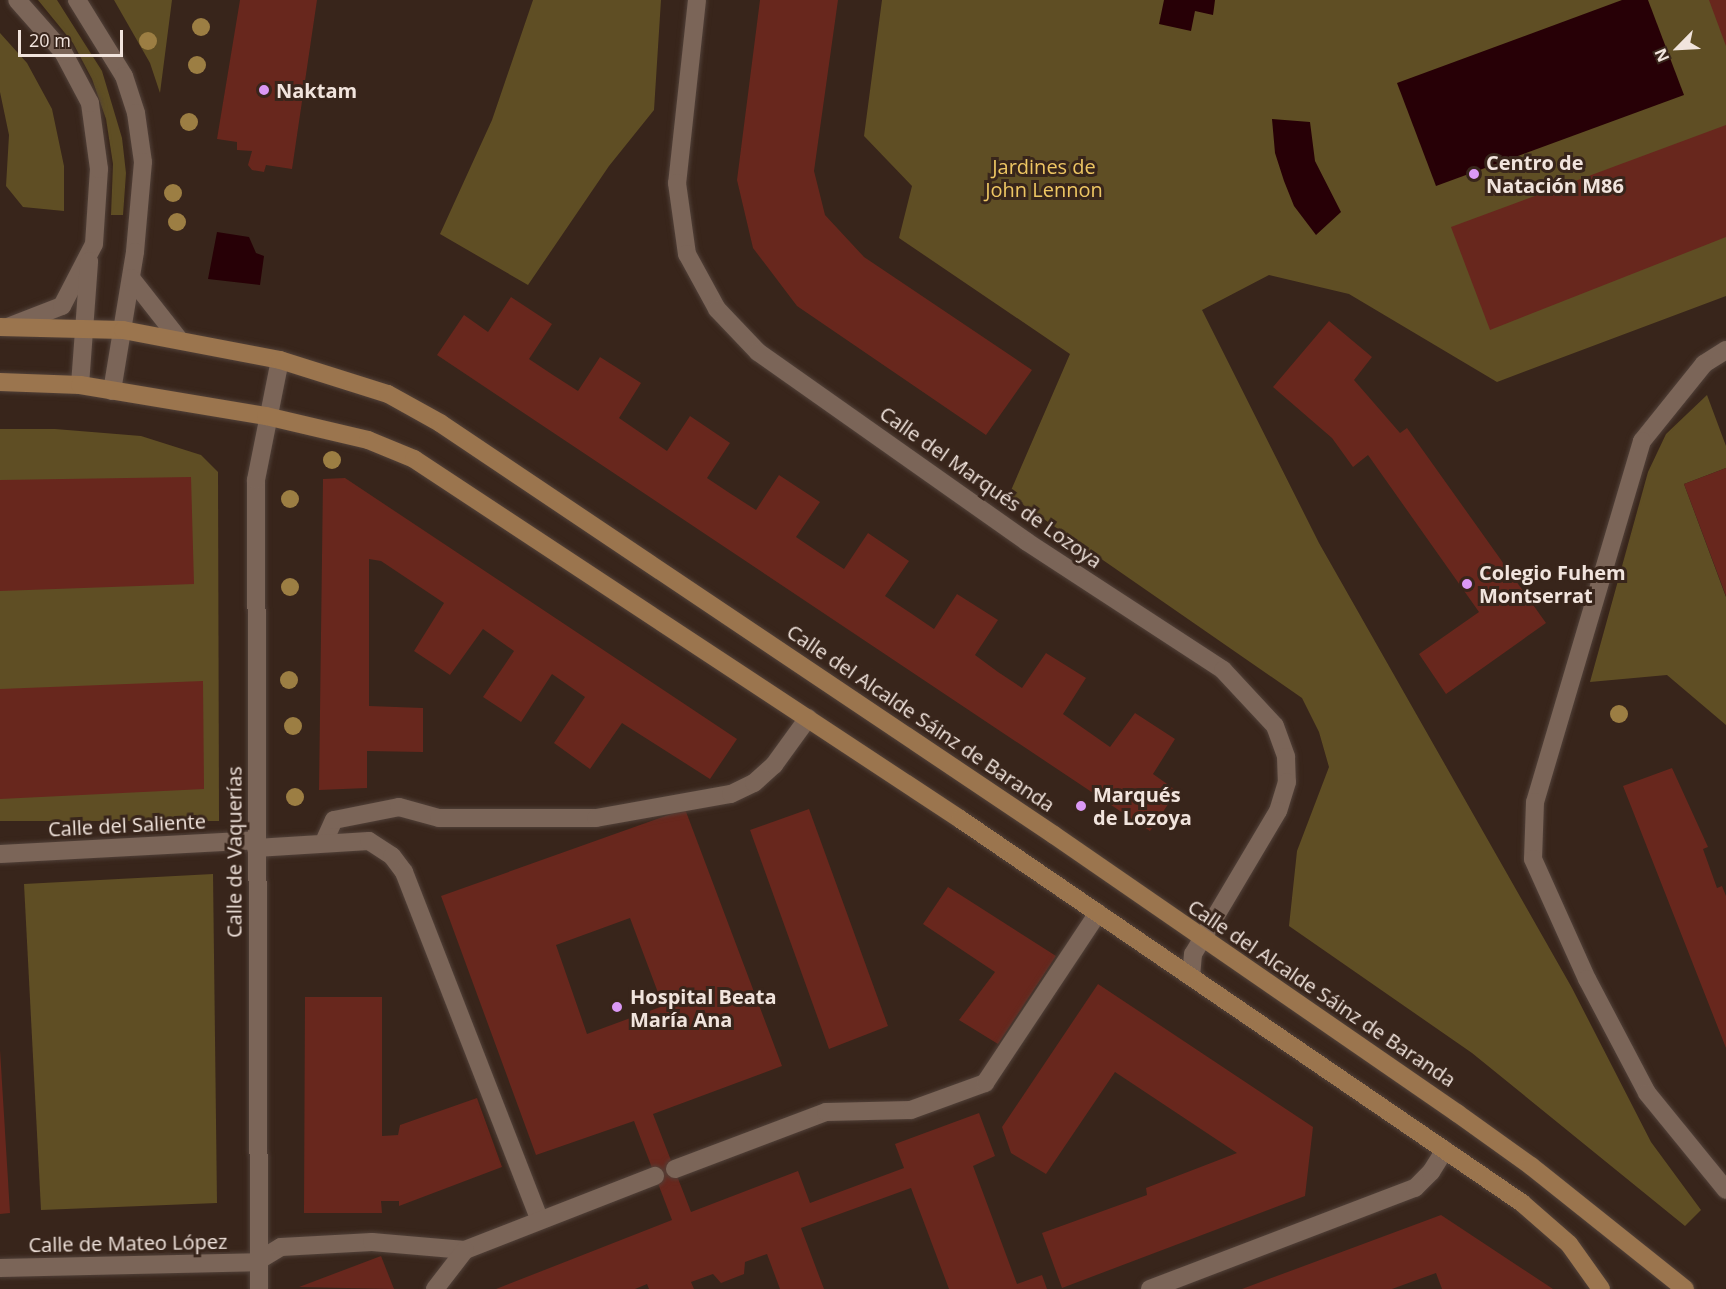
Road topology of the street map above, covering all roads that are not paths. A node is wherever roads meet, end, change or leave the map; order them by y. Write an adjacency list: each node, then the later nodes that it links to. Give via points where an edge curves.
1 (17, 0): 4 (street, via 63,52 90,103 99,169)
2 (77, 0): 5 (street, via 124,76 136,113 143,162)
3 (697, 0): 21 (street, Calle del Marqués de Lozoya, via 677,183 687,254 717,309 758,352 1027,542 1222,670 1275,726 1286,757 1287,782 1278,811)
4 (89, 258): 6 (street, via 62,306); 7 (street)
5 (131, 278): 8 (street); 9 (street)
6 (4, 327): 7 (street, Calle del Alcalde Sáinz de Baranda)
7 (86, 328): 8 (street, Calle del Alcalde Sáinz de Baranda); 13 (street)
8 (123, 330): 9 (street, Calle del Alcalde Sáinz de Baranda); 14 (street)
9 (178, 338): 11 (street, Calle del Alcalde Sáinz de Baranda)
10 (1726, 350): 26 (street, via 1704,364 1642,441 1535,802 1533,859 1587,979 1647,1093)
11 (280, 360): 15 (street); 21 (street, Calle del Alcalde Sáinz de Baranda, via 388,394 440,423 1054,835)
12 (0, 382): 13 (street)
13 (80, 385): 14 (street)
14 (112, 391): 15 (street)
15 (266, 416): 16 (street, via 368,440 414,459); 18 (street, Calle de Vaquerías, via 256,480)
16 (808, 718): 17 (street, via 774,765 754,783 731,794 596,818 439,818 399,807 334,820); 20 (street)
17 (324, 842): 18 (street, Calle del Saliente); 27 (street, Calle del Saliente, via 369,841 392,856 404,872)
18 (256, 844): 19 (street, Calle del Saliente); 29 (street, Calle de Vaquerías)
19 (0, 854)
20 (1098, 913): 22 (street); 24 (street, via 985,1083 910,1110 826,1112)
21 (1202, 939): 22 (street, Calle del Marqués de Lozoya, via 1193,954); 35 (street, Calle del Alcalde Sáinz de Baranda, via 1531,1166)
22 (1191, 975): 23 (street)
23 (1445, 1150): 33 (street, via 1431,1172 1414,1188); 34 (street, via 1549,1226 1581,1259)
24 (675, 1168)
25 (655, 1176): 27 (street)
26 (1726, 1190)
27 (539, 1219): 28 (street)
28 (465, 1250): 29 (street, via 372,1242 281,1247); 32 (street)
29 (256, 1262): 30 (street, Calle de Mateo López); 31 (street, Calle de Vaquerías)
30 (0, 1268)
31 (259, 1289)
32 (435, 1289)
33 (1150, 1289)
34 (1601, 1289)
35 (1685, 1289)

